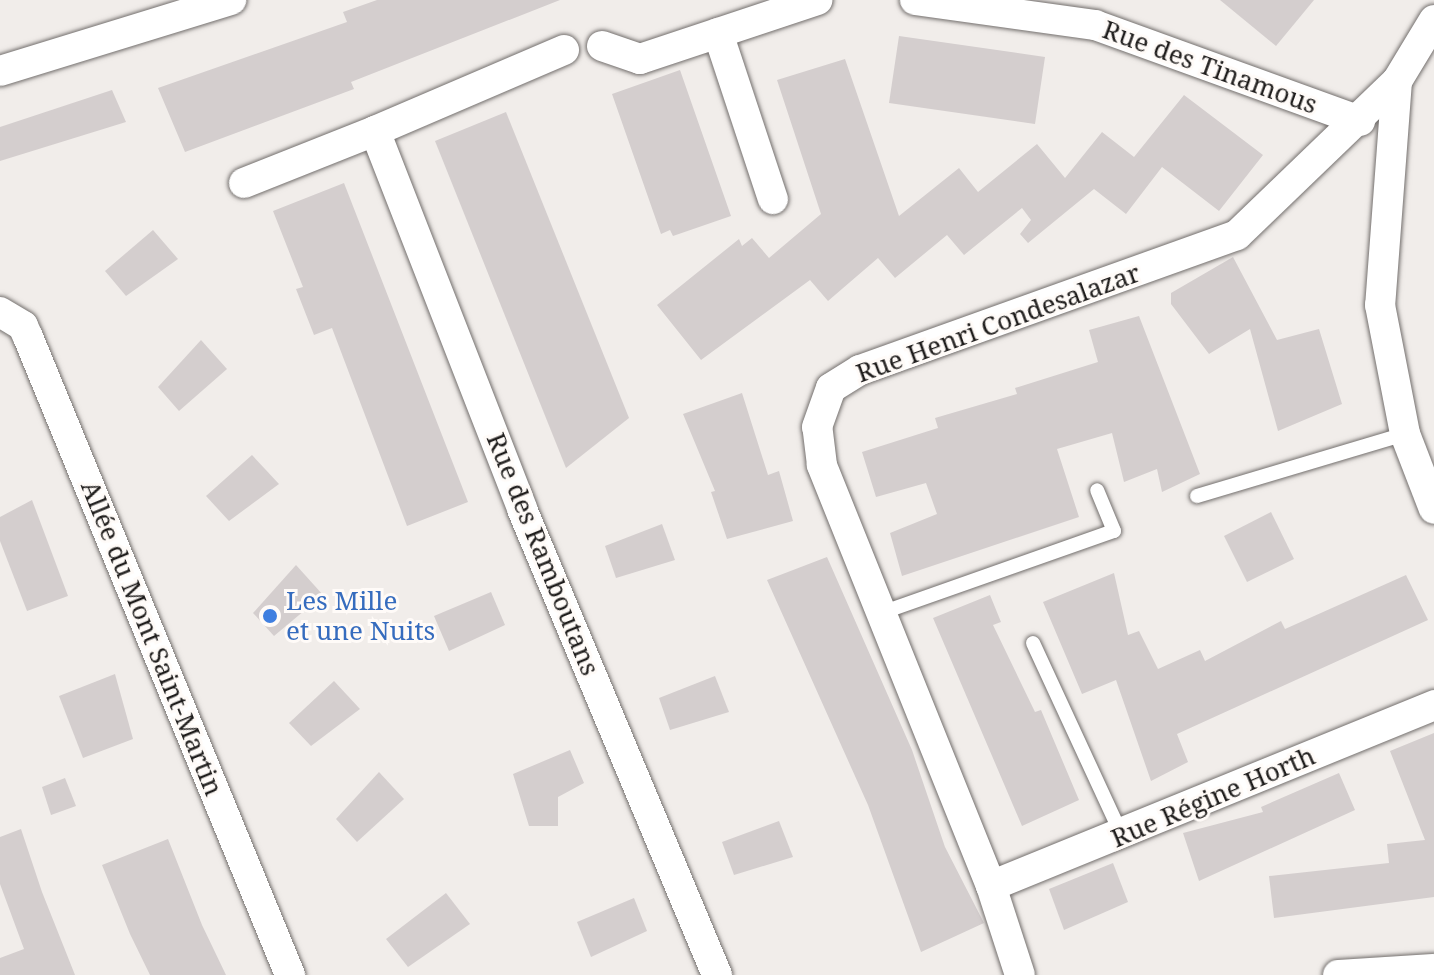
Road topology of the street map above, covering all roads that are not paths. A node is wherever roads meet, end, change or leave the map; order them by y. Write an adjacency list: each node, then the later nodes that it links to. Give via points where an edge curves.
1 (231, 0): 8 (street)
2 (817, 0): 5 (street)
3 (915, 0): 10 (street, Rue des Tinamous, via 1095,25)
4 (1434, 20): 9 (street)
5 (718, 33): 6 (street, via 640,59); 13 (street)
6 (602, 46)
7 (564, 50): 11 (street)
8 (0, 71)
9 (1397, 81): 10 (street, Rue Henri Condesalazar); 15 (street, via 1380,305)
10 (1360, 121): 19 (street, Rue Henri Condesalazar, via 1237,235 860,370 831,388 817,427 822,465)
11 (375, 131): 12 (street); 26 (street, Rue des Ramboutans, via 522,509)
12 (244, 183)
13 (773, 199)
14 (0, 312): 25 (street, Allée du Mont Saint-Martin, via 23,326 28,337)
15 (1405, 434): 17 (lane); 18 (street)
16 (1097, 490): 19 (lane, via 1114,531)
17 (1197, 496)
18 (1434, 509)
19 (881, 613): 23 (street, Rue Henri Condesalazar)
20 (1033, 643): 22 (lane)
21 (1434, 705): 22 (street, Rue Régine Horth)
22 (1122, 836): 23 (street, Rue Régine Horth)
23 (991, 886): 27 (street, Rue Henri Condesalazar)
24 (1434, 969): 28 (street)
25 (290, 975)
26 (717, 975)
27 (1020, 975)
28 (1338, 975)

